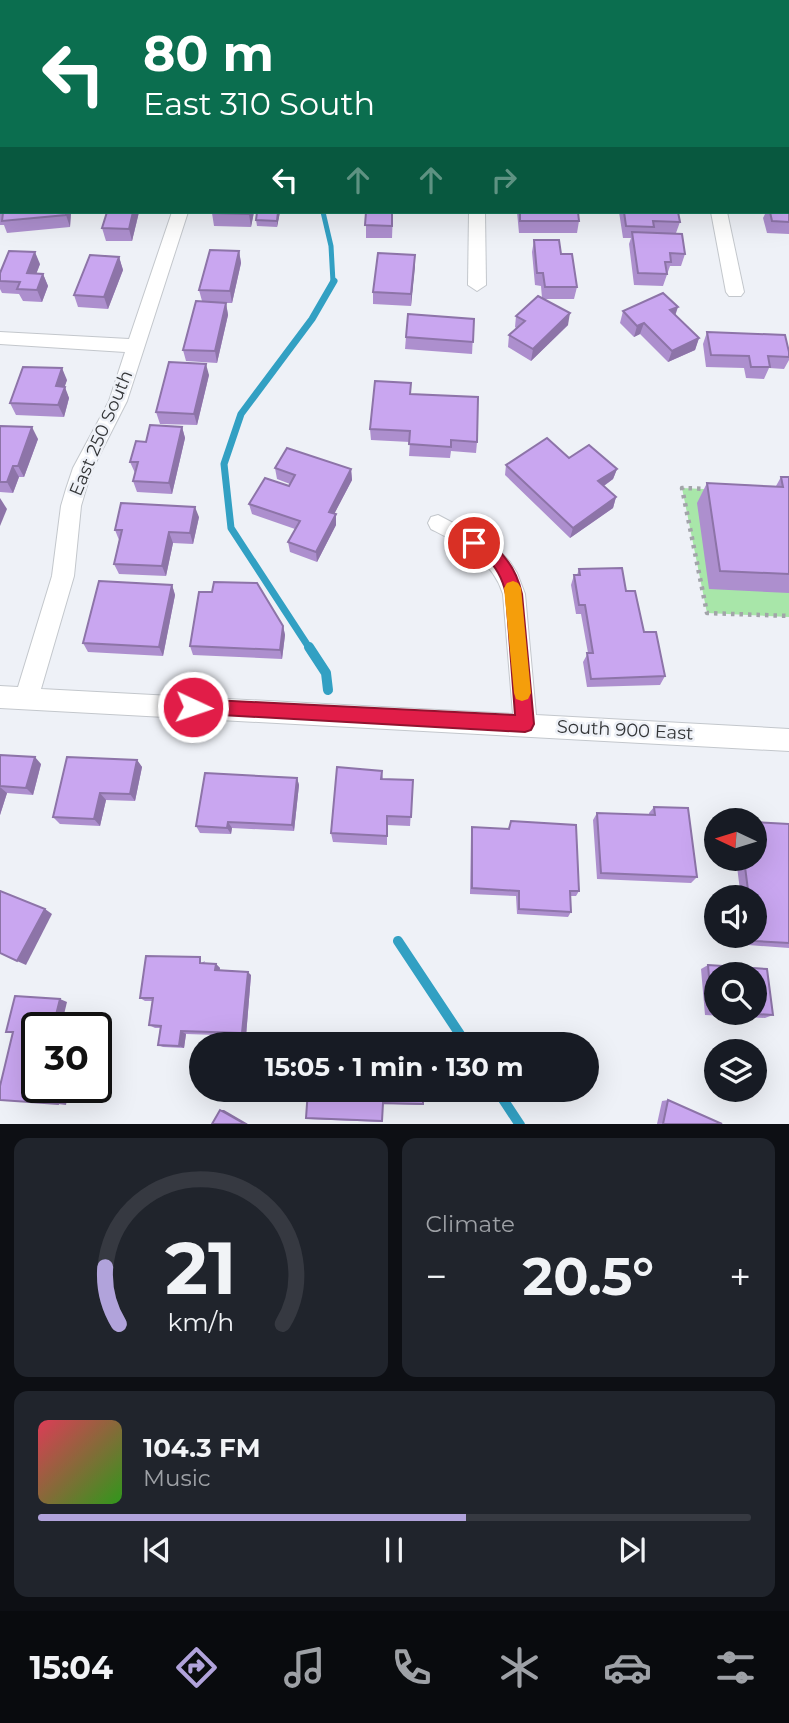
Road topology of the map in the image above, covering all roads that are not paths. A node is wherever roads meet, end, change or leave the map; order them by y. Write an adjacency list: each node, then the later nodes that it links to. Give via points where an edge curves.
1 (179, 214): 7 (street, East 250 South)
2 (477, 214): 4 (street)
3 (719, 214): 5 (street)
4 (477, 285)
5 (734, 292)
6 (0, 338): 7 (street)
7 (136, 345): 10 (street, East 250 South, via 118,401 83,468 71,506 63,576)
8 (438, 523): 11 (street, via 492,553 510,578)
9 (0, 697): 10 (street, South 900 East)
10 (26, 699): 11 (street, South 900 East)
11 (525, 724): 12 (street, South 900 East)
12 (789, 740)

